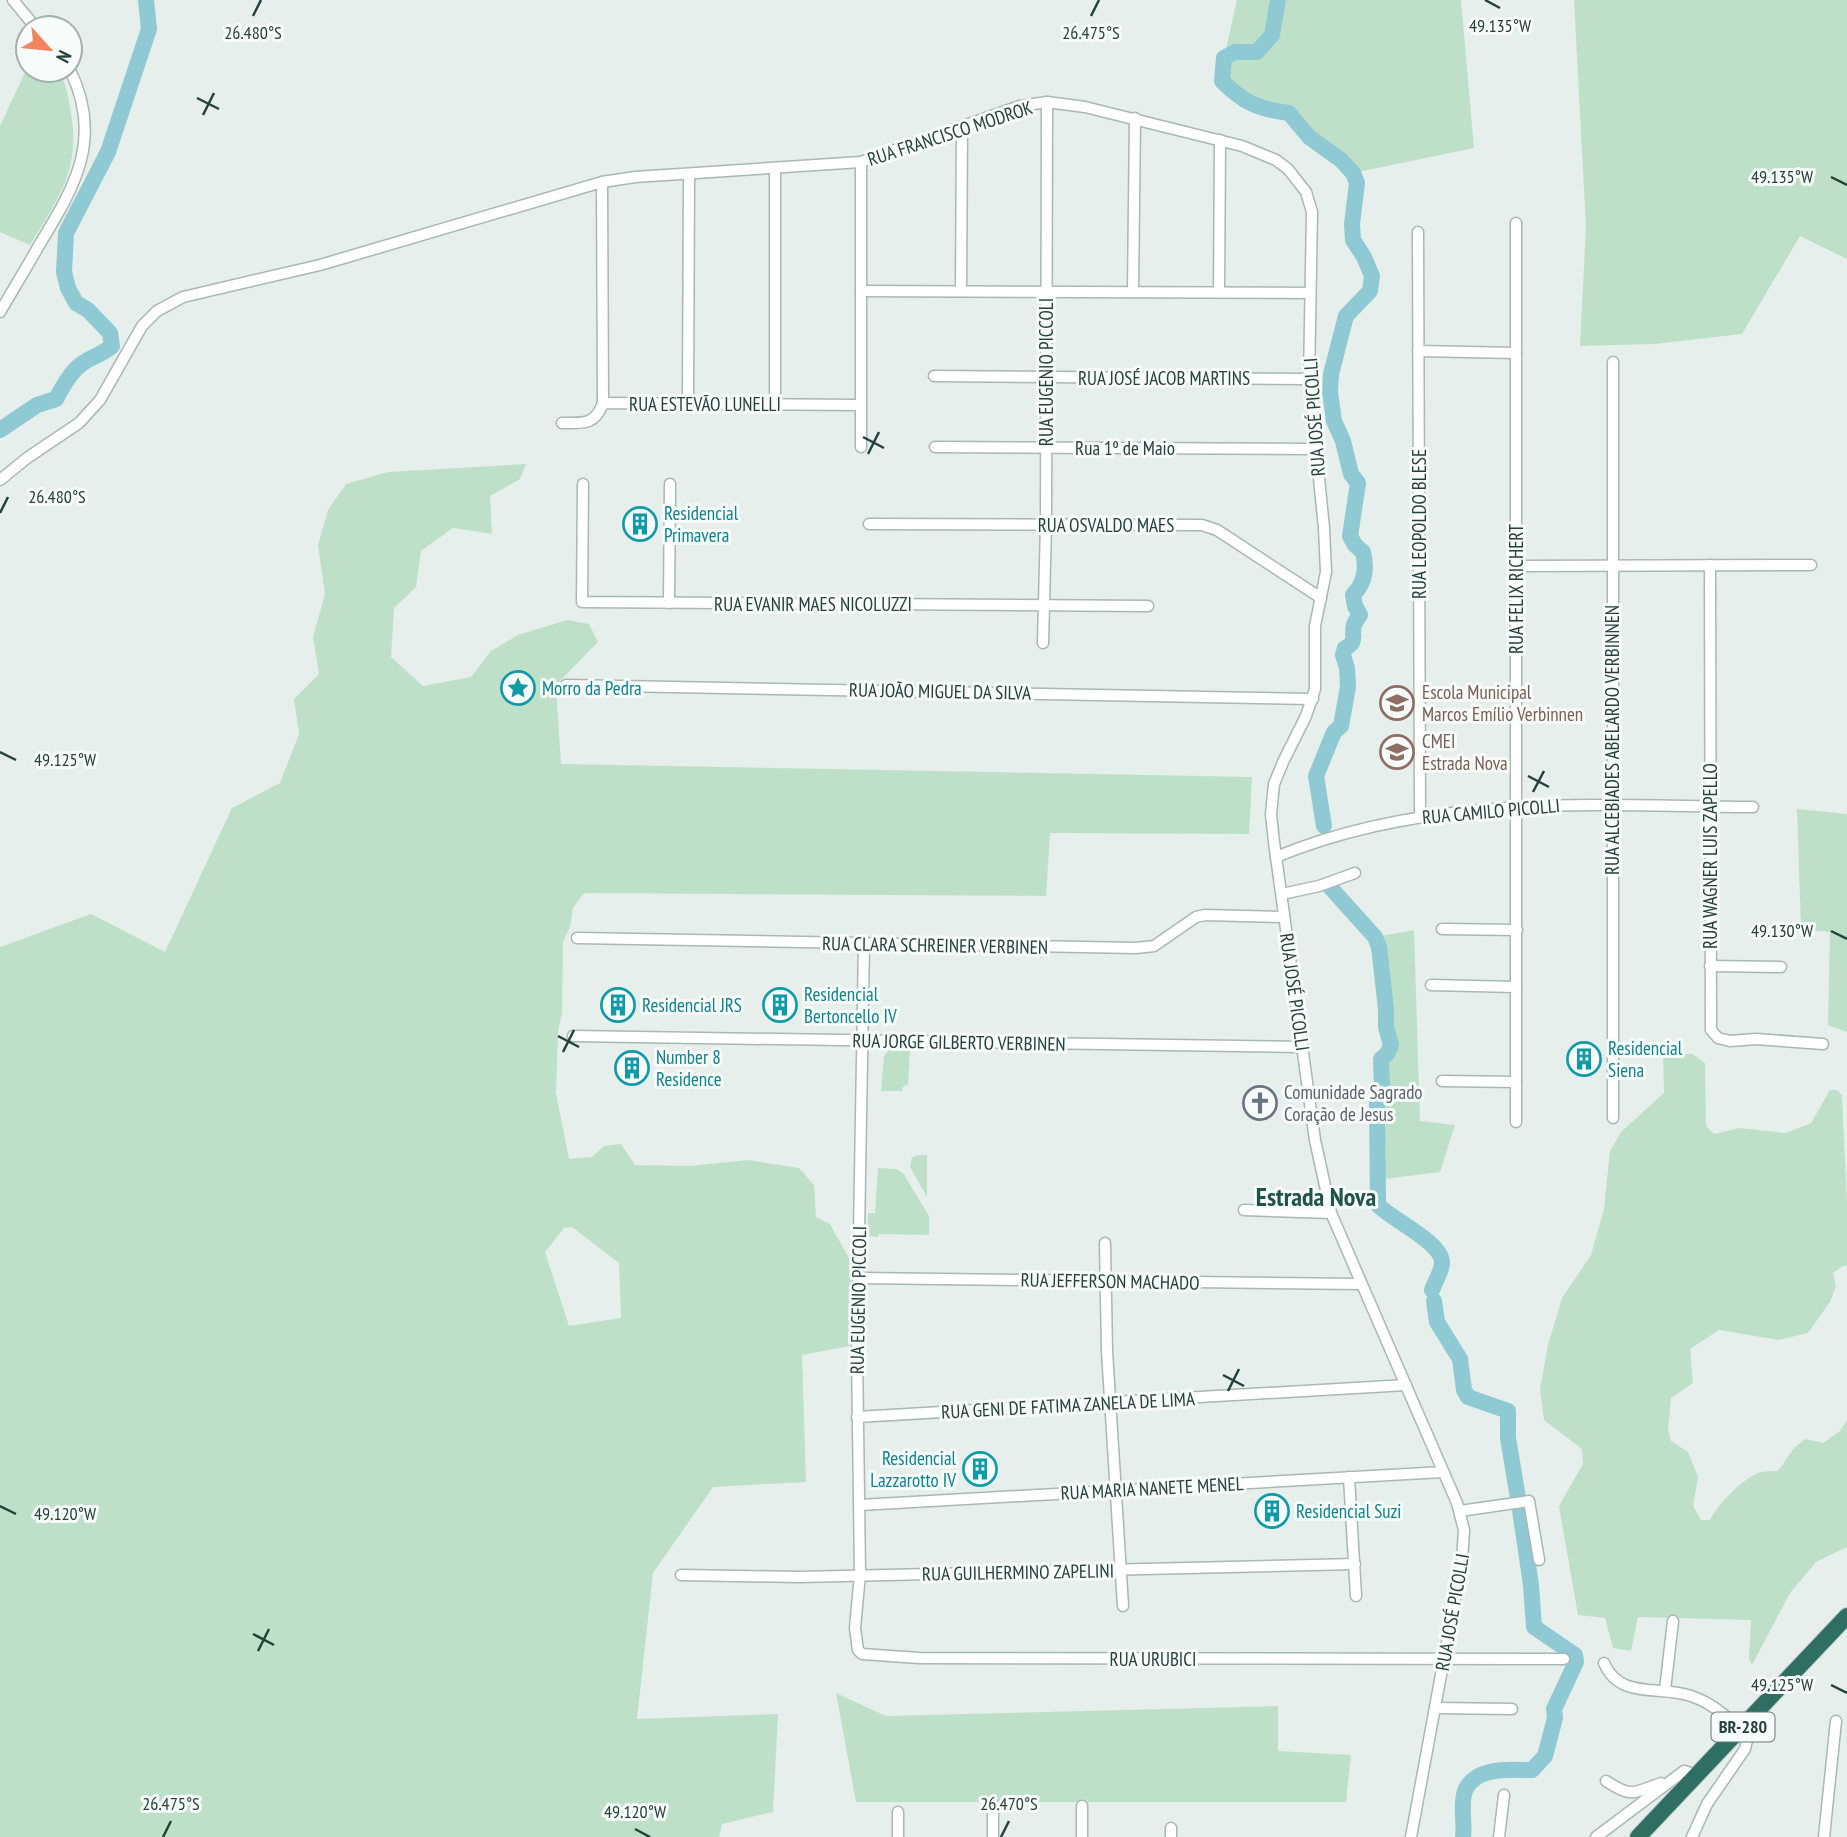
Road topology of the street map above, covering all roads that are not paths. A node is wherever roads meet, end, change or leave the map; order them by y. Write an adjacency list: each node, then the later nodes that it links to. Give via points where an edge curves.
1 (13, 0): 2 (street)
2 (24, 14)
3 (75, 84): 20 (street, via 84,128 77,177)
4 (1047, 102): 5 (street, RUA FRANCISCO MODROK); 6 (street, RUA FRANCISCO MODROK, via 1020,106); 16 (street, RUA EUGENIO PICCOLI)
5 (1135, 118): 7 (street, RUA FRANCISCO MODROK); 17 (street)
6 (962, 127): 8 (street, RUA FRANCISCO MODROK); 14 (street)
7 (1220, 140): 18 (street); 19 (street, RUA FRANCISCO MODROK, via 1276,160 1306,192 1312,212)
8 (861, 162): 9 (street, RUA FRANCISCO MODROK); 15 (street)
9 (775, 169): 10 (street, RUA FRANCISCO MODROK); 29 (street)
10 (689, 174): 11 (street, RUA FRANCISCO MODROK); 28 (street)
11 (601, 182): 27 (street); 36 (street, RUA FRANCISCO MODROK, via 320,265 170,303 142,326 100,400 79,423)
12 (1516, 223): 22 (street, RUA FELIX RICHERT)
13 (1418, 232): 21 (street, RUA LEOPOLDO BLESE)
14 (961, 290): 15 (street); 16 (street)
15 (861, 291): 30 (street)
16 (1047, 291): 17 (street); 25 (street, RUA EUGENIO PICCOLI)
17 (1133, 291): 18 (street)
18 (1219, 292): 19 (street)
19 (1310, 293): 26 (street, RUA JOSÉ PICOLLI)
20 (0, 312)
21 (1418, 351): 22 (street); 56 (street, RUA LEOPOLDO BLESE)
22 (1516, 354): 43 (street, RUA FELIX RICHERT)
23 (1613, 362): 44 (street, RUA ALCEBIADES ABELARDO VERBINNEN)
24 (934, 376): 25 (street, RUA JOSÉ JACOB MARTINS)
25 (1047, 378): 26 (street, RUA JOSÉ JACOB MARTINS); 34 (street, RUA EUGENIO PICCOLI)
26 (1309, 379): 35 (street, RUA JOSÉ PICOLLI)
27 (603, 403): 28 (street, RUA ESTEVÃO LUNELLI); 31 (street, RUA ESTEVÃO LUNELLI, via 591,421)
28 (688, 403): 29 (street, RUA ESTEVÃO LUNELLI)
29 (775, 403): 30 (street, RUA ESTEVÃO LUNELLI)
30 (859, 405): 32 (street)
31 (562, 423)
32 (861, 447)
33 (935, 447): 34 (street, Rua 1º de Maio)
34 (1046, 448): 35 (street, Rua 1º de Maio); 40 (street, RUA EUGENIO PICCOLI)
35 (1314, 449): 45 (street, RUA JOSÉ PICOLLI, via 1326,572)
36 (0, 480)
37 (583, 484): 46 (street, RUA EVANIR MAES NICOLUZZI, via 582,602)
38 (670, 484): 46 (street)
39 (869, 524): 40 (street, RUA OSVALDO MAES)
40 (1046, 525): 45 (street, RUA OSVALDO MAES, via 1210,527); 47 (street, RUA EUGENIO PICCOLI)
41 (1710, 565): 42 (street); 44 (street); 54 (street, RUA WAGNER LUIS ZAPELLO)
42 (1811, 565)
43 (1517, 566): 44 (street); 53 (street, RUA FELIX RICHERT)
44 (1612, 566): 52 (street, RUA ALCEBIADES ABELARDO VERBINNEN)
45 (1321, 598): 51 (street, RUA JOSÉ PICOLLI, via 1315,626)
46 (669, 603): 47 (street, RUA EVANIR MAES NICOLUZZI)
47 (1044, 605): 48 (street, RUA EVANIR MAES NICOLUZZI); 49 (street, RUA EUGENIO PICCOLI)
48 (1148, 606)
49 (1043, 643)
50 (566, 685): 51 (street, RUA JOÃO MIGUEL DA SILVA)
51 (1313, 699): 57 (street, RUA JOSÉ PICOLLI, via 1274,784 1271,814)
52 (1612, 805): 53 (street, RUA CAMILO PICOLLI); 54 (street, RUA CAMILO PICOLLI); 76 (street, RUA ALCEBIADES ABELARDO VERBINNEN)
53 (1516, 806): 56 (street, RUA CAMILO PICOLLI); 62 (street, RUA FELIX RICHERT)
54 (1710, 806): 55 (street, RUA CAMILO PICOLLI); 65 (street, RUA WAGNER LUIS ZAPELLO)
55 (1753, 807)
56 (1420, 816): 57 (street, RUA CAMILO PICOLLI, via 1343,832)
57 (1276, 856): 59 (street, RUA JOSÉ PICOLLI)
58 (1355, 873): 59 (street)
59 (1282, 894): 60 (street, RUA JOSÉ PICOLLI)
60 (1284, 917): 64 (street, RUA CLARA SCHREINER VERBINEN, via 1205,915 1154,946 1136,948); 73 (street, RUA JOSÉ PICOLLI)
61 (1442, 929): 62 (street)
62 (1517, 930): 68 (street, RUA FELIX RICHERT)
63 (577, 938): 64 (street, RUA CLARA SCHREINER VERBINEN)
64 (864, 943): 71 (street, RUA EUGENIO PICCOLI)
65 (1710, 966): 66 (street); 72 (street, RUA WAGNER LUIS ZAPELLO, via 1711,1030 1718,1038)
66 (1781, 967)
67 (1431, 985): 68 (street)
68 (1516, 990): 69 (street); 75 (street, RUA FELIX RICHERT)
69 (1454, 992)
70 (573, 1036): 71 (street, RUA JORGE GILBERTO VERBINEN)
71 (863, 1040): 73 (street, RUA JORGE GILBERTO VERBINEN); 81 (street, RUA EUGENIO PICCOLI)
72 (1823, 1044)
73 (1302, 1047): 79 (street, RUA JOSÉ PICOLLI, via 1318,1160)
74 (1443, 1083): 75 (street)
75 (1516, 1085): 77 (street, RUA FELIX RICHERT)
76 (1613, 1118)
77 (1516, 1122)
78 (1244, 1210): 79 (street)
79 (1331, 1213): 83 (street, RUA JOSÉ PICOLLI)
80 (1105, 1243): 82 (street)
81 (860, 1278): 82 (street, RUA JEFFERSON MACHADO); 86 (street, RUA EUGENIO PICCOLI)
82 (1105, 1280): 83 (street, RUA JEFFERSON MACHADO); 85 (street)
83 (1361, 1284): 84 (street, RUA JOSÉ PICOLLI)
84 (1406, 1385): 85 (street, RUA GENI DE FATIMA ZANELA DE LIMA); 87 (street, RUA JOSÉ PICOLLI)
85 (1110, 1402): 86 (street, RUA GENI DE FATIMA ZANELA DE LIMA); 89 (street)
86 (856, 1417): 90 (street, RUA EUGENIO PICCOLI)
87 (1443, 1472): 88 (street, RUA MARIA NANETE MENEL); 91 (street, RUA JOSÉ PICOLLI)
88 (1349, 1477): 89 (street, RUA MARIA NANETE MENEL); 93 (street)
89 (1115, 1489): 90 (street, RUA MARIA NANETE MENEL); 94 (street)
90 (860, 1505): 95 (street, RUA EUGENIO PICCOLI)
91 (1460, 1511): 92 (street, via 1529,1501); 102 (street, RUA JOSÉ PICOLLI, via 1462,1561)
92 (1539, 1560)
93 (1355, 1564): 94 (street, RUA GUILHERMINO ZAPELINI); 97 (street)
94 (1121, 1570): 95 (street, RUA GUILHERMINO ZAPELINI); 98 (street)
95 (860, 1574): 96 (street, RUA GUILHERMINO ZAPELINI); 101 (street, RUA EUGENIO PICCOLI, via 855,1640)
96 (681, 1575)
97 (1356, 1596)
98 (1123, 1606)
99 (1847, 1616): 109 (highway, BR-280)
100 (1673, 1621): 105 (street)
101 (862, 1654): 102 (street, RUA URUBICI)
102 (1444, 1660): 103 (street, RUA URUBICI); 106 (street, RUA JOSÉ PICOLLI)
103 (1564, 1660)
104 (1604, 1663): 105 (street, via 1623,1686)
105 (1665, 1690): 109 (street, via 1707,1703)
106 (1435, 1708): 107 (street); 120 (street, RUA JOSÉ PICOLLI)
107 (1512, 1709)
108 (1836, 1721): 125 (street)
109 (1740, 1730): 110 (highway, BR-280); 124 (street, via 1747,1740 1745,1749 1707,1804)
110 (1698, 1775): 111 (street, via 1687,1770); 123 (highway, BR-280)
111 (1673, 1778): 112 (street, via 1630,1793); 122 (street)
112 (1606, 1781)
113 (1504, 1795): 121 (street)
114 (993, 1804): 118 (street)
115 (1082, 1806): 119 (street)
116 (898, 1812): 117 (street)
117 (898, 1837)
118 (993, 1837)
119 (1082, 1837)
120 (1411, 1837)
121 (1499, 1837)
122 (1596, 1837)
123 (1639, 1837)
124 (1692, 1837)
125 (1824, 1837)

